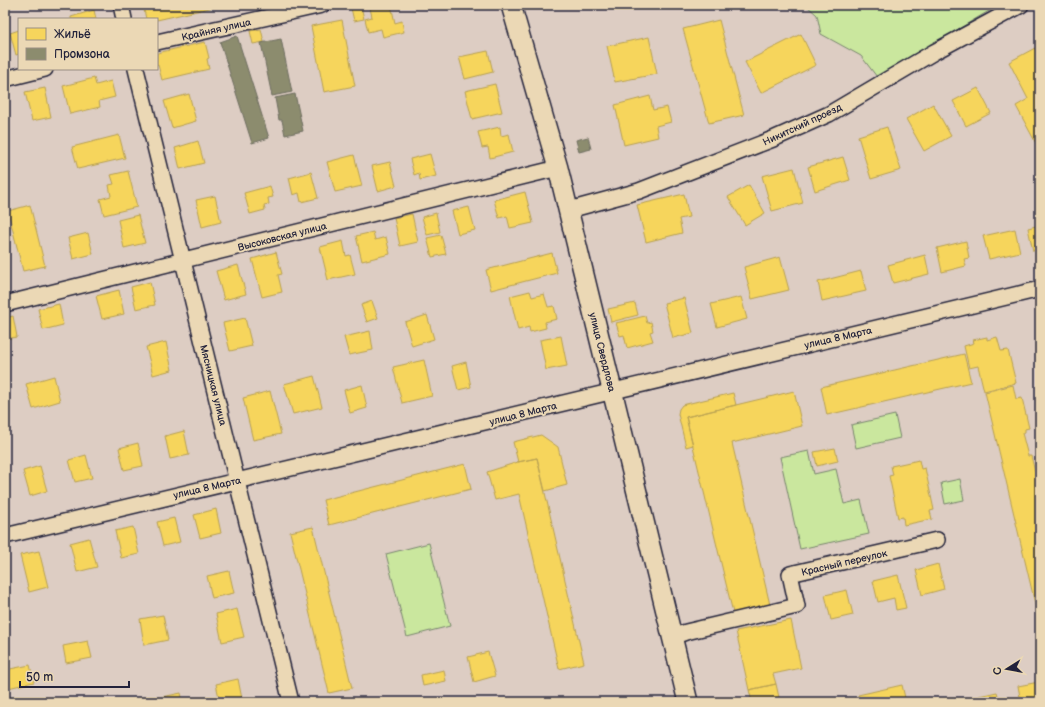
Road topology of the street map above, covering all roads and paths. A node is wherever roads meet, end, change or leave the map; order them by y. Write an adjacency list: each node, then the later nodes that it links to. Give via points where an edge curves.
1 (121, 5): 5 (street)
2 (322, 5): 6 (street, Крайняя улица)
3 (511, 5): 10 (street, улица Свердлова)
4 (1021, 5): 11 (street, Никитский проезд, via 934,52 829,114 639,191)
5 (124, 18)
6 (158, 42)
7 (41, 70): 9 (street)
8 (136, 70): 12 (street, Мясницкая улица)
9 (5, 79)
10 (558, 168): 11 (street, улица Свердлова); 12 (street, Высоковская улица)
11 (569, 210): 15 (street, улица Свердлова)
12 (183, 260): 14 (street, Высоковская улица); 16 (street, Мясницкая улица)
13 (1040, 289): 15 (street, улица 8 Марта)
14 (5, 304)
15 (613, 391): 16 (street, улица 8 Марта); 19 (street, улица Свердлова)
16 (237, 480): 17 (street, улица 8 Марта); 20 (street, Мясницкая улица)
17 (5, 536)
18 (937, 540): 19 (street, Красный переулок, via 790,574 797,606)
19 (672, 637): 21 (street, улица Свердлова)
20 (291, 702)
21 (688, 702)

